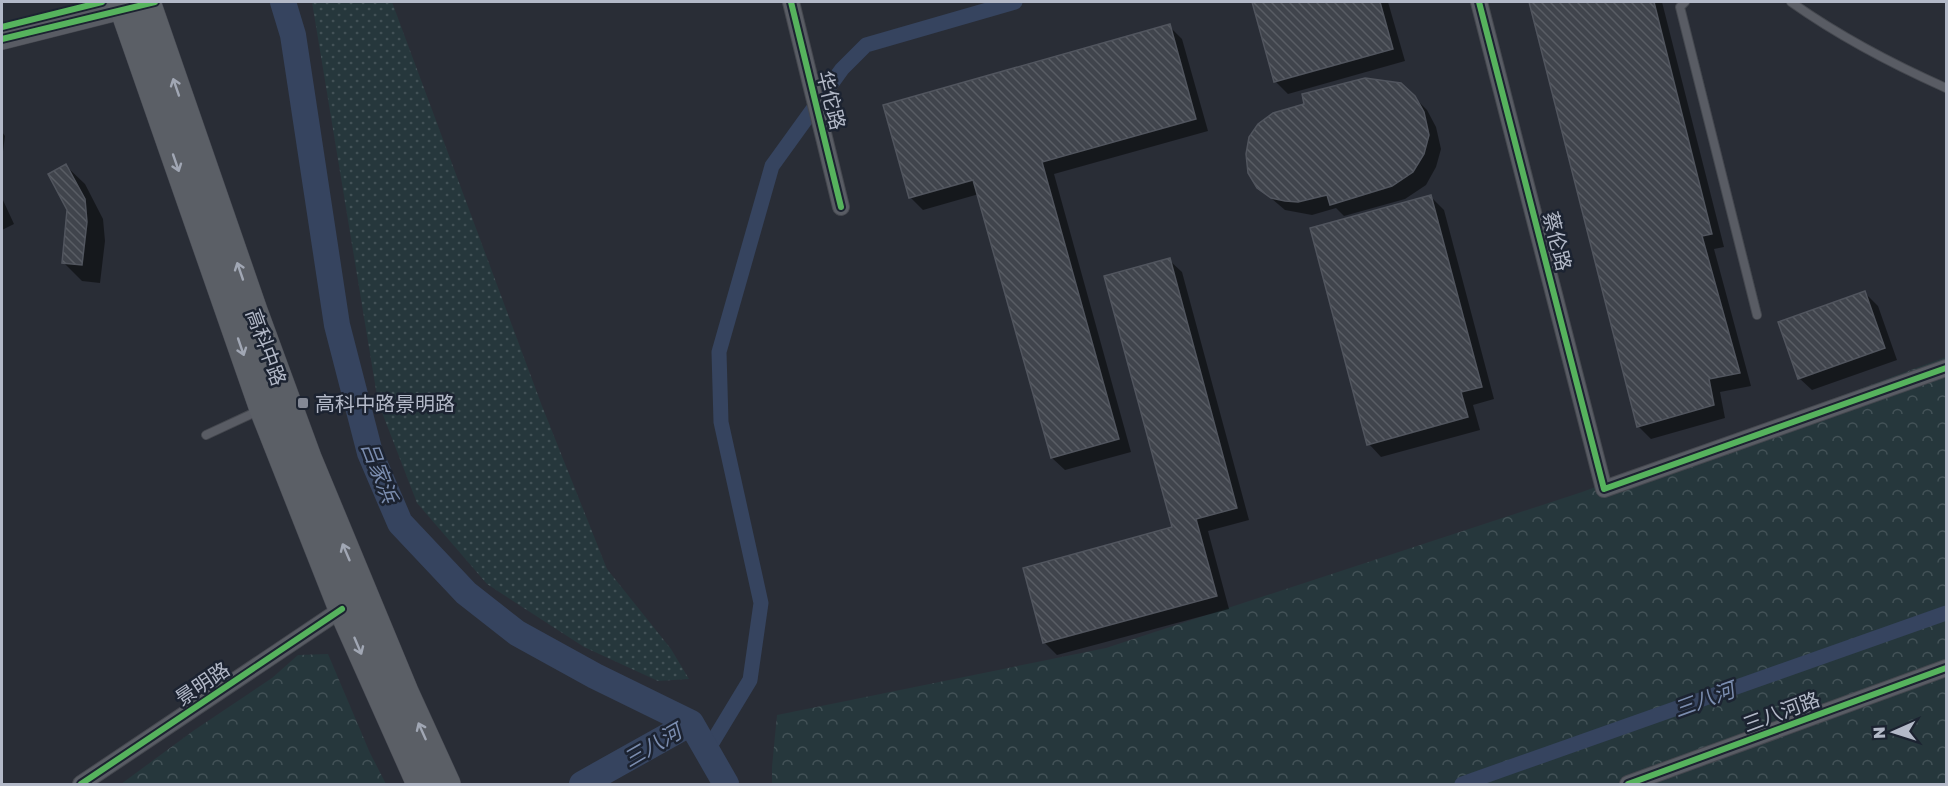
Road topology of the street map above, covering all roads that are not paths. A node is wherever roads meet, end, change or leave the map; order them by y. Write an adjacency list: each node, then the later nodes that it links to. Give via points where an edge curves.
1 (791, 2): 9 (street, 华佗路)
2 (1479, 2): 11 (street, 蔡伦路, via 1604,489)
3 (1684, 2): 10 (lane, via 1680,7)
4 (1791, 2): 8 (lane, via 1895,65)
5 (133, 3): 6 (street); 7 (street); 12 (main road, 高科中路, one-way to 12); 18 (main road, 高科中路, one-way to 5, via 308,458)
6 (2, 27)
7 (2, 39)
8 (1947, 88)
9 (841, 207)
10 (1756, 315)
11 (1947, 368)
12 (263, 409): 13 (lane); 14 (main road, 高科中路)
13 (206, 435)
14 (342, 609): 16 (street, 景明路); 17 (main road, 高科中路, one-way to 17)
15 (1947, 668): 19 (street, 三八河路)
16 (81, 784)
17 (420, 784)
18 (447, 784)
19 (1628, 784)

